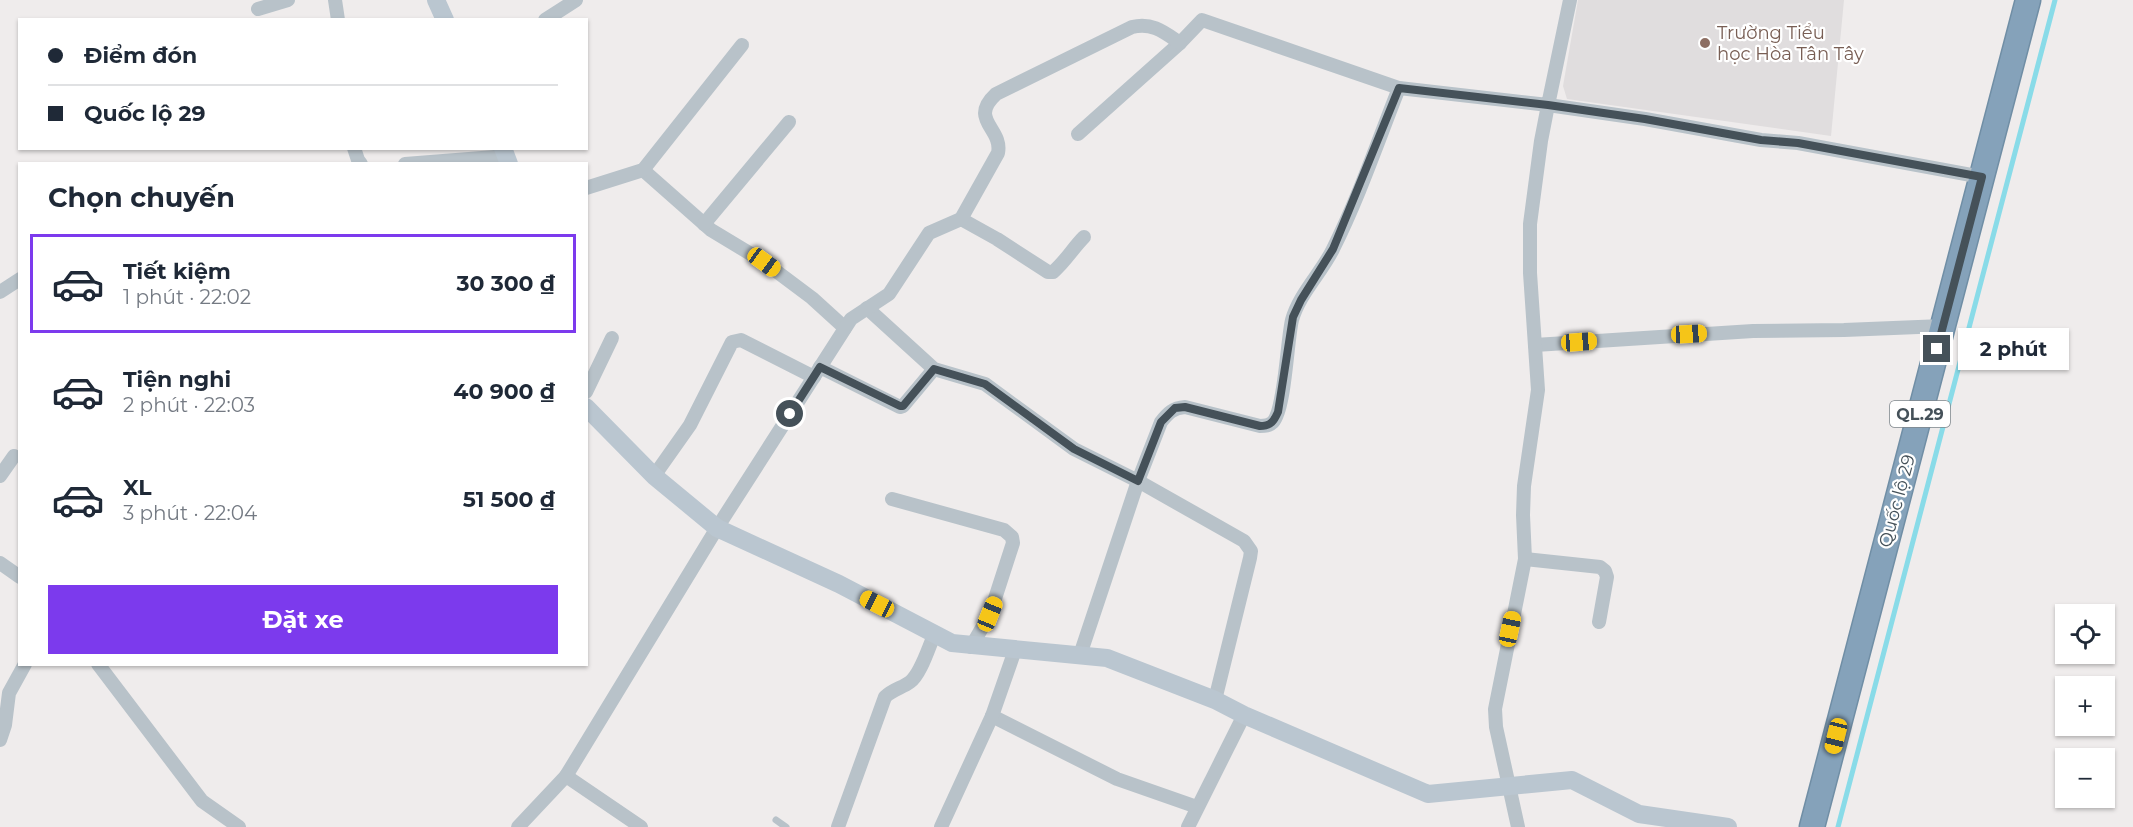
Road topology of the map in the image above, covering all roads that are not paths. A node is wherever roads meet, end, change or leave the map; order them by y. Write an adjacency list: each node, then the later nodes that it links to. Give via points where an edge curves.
1 (288, 0): 7 (street)
2 (335, 0): 8 (street)
3 (436, 0): 9 (street)
4 (576, 0): 10 (street)
5 (1570, 0): 14 (street)
6 (2028, 0): 20 (highway, Quốc lộ 29 / QL.29)
7 (258, 9)
8 (338, 18)
9 (445, 18)
10 (548, 18)
11 (1180, 43): 13 (street, via 1202,20); 16 (street); 22 (street, via 1142,24 996,94 984,114 998,143 998,153)
12 (742, 45): 19 (street)
13 (1399, 88): 14 (street); 39 (street, via 1333,249 1293,317 1281,402 1274,421 1260,426 1185,407 1175,408 1161,422)
14 (1548, 105): 20 (street, via 1798,143); 31 (street, via 1530,224)
15 (789, 122): 23 (street)
16 (1077, 134)
17 (506, 156): 18 (street)
18 (430, 162)
19 (643, 171): 21 (street); 23 (street)
20 (1982, 177): 28 (highway, Quốc lộ 29 / QL.29)
21 (588, 187)
22 (961, 219): 24 (street, via 1048,272 1059,267); 27 (street, via 929,233 889,294)
23 (704, 224): 29 (street, via 774,269)
24 (1084, 237)
25 (18, 280): 26 (street)
26 (0, 292)
27 (867, 308): 29 (street); 32 (street)
28 (1943, 326): 31 (street, via 1742,332); 69 (highway, Quốc lộ 29 / QL.29)
29 (845, 328): 33 (street)
30 (612, 338): 34 (street)
31 (1535, 345): 42 (street, via 1538,390 1524,486)
32 (934, 369): 33 (street, via 903,406); 39 (street, via 985,384 1074,449)
33 (817, 372): 38 (street, via 741,340 732,342 690,425); 41 (street)
34 (588, 388)
35 (588, 409): 38 (street)
36 (14, 456): 37 (street)
37 (0, 476)
38 (654, 477): 41 (street)
39 (1138, 481): 49 (street); 52 (street, via 1244,541 1251,551)
40 (891, 499): 47 (street, via 1004,530 1012,537 995,601)
41 (717, 528): 46 (street); 56 (street)
42 (1525, 559): 45 (street, via 1600,567 1605,571); 57 (street, via 1495,709)
43 (0, 562): 44 (street)
44 (18, 576)
45 (1599, 622)
46 (935, 633): 47 (street, via 952,643); 64 (street, via 917,675 885,697)
47 (971, 646): 48 (street)
48 (1015, 650): 49 (street); 54 (street)
49 (1080, 656): 52 (street, via 1107,658)
50 (24, 666): 55 (street, via 9,693)
51 (100, 666): 60 (street, via 202,801)
52 (1215, 700): 53 (street)
53 (1244, 715): 57 (street, via 1428,794); 58 (street)
54 (992, 716): 58 (street, via 1118,779); 65 (street)
55 (0, 740)
56 (566, 776): 61 (street); 62 (street)
57 (1510, 785): 67 (street); 68 (street, via 1572,780 1639,814)
58 (1197, 807): 66 (street)
59 (776, 820): 63 (lane)
60 (239, 827)
61 (518, 827)
62 (641, 827)
63 (786, 827)
64 (838, 827)
65 (941, 827)
66 (1188, 827)
67 (1518, 827)
68 (1728, 827)
69 (1812, 827)

